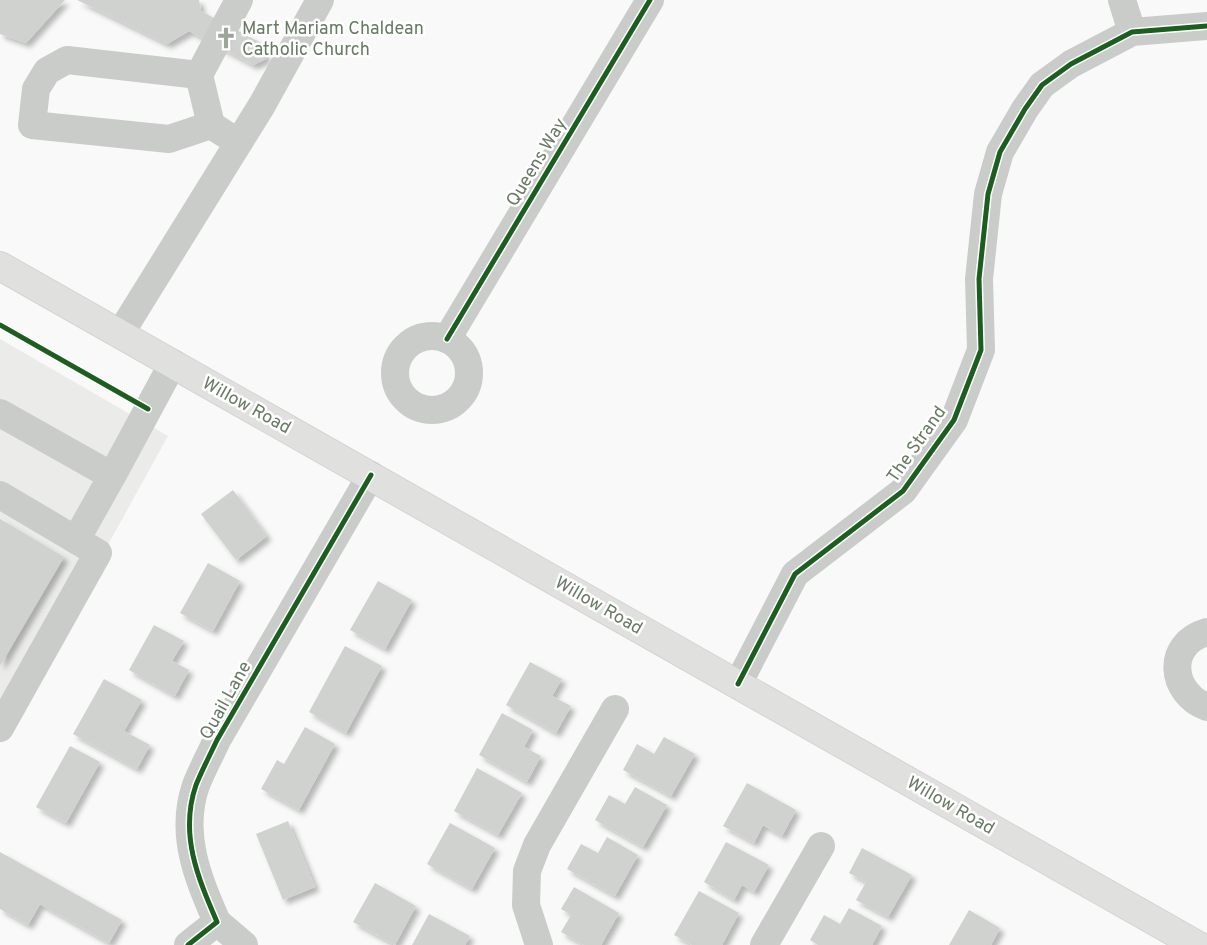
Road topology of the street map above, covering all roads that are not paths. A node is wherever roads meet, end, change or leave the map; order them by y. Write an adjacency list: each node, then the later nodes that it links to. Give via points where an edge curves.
1 (239, 0): 7 (street)
2 (320, 0): 9 (street)
3 (650, 0): 12 (street, Queens Way)
4 (1122, 0): 6 (street)
5 (1207, 26): 6 (street, The Strand)
6 (1132, 32): 20 (street, The Strand, via 1071,64 1042,85 1025,109 1000,152 988,194 979,279 981,350 954,420 903,491 795,574)
7 (199, 75): 8 (street); 8 (street, via 67,60 47,71 36,89 32,125 169,139)
8 (211, 125): 9 (street)
9 (240, 142): 11 (street)
10 (0, 266): 11 (main road, Willow Road)
11 (120, 334): 13 (main road, Willow Road)
12 (447, 339)
13 (173, 363): 15 (main road, Willow Road); 16 (street)
14 (0, 412): 16 (street)
15 (371, 475): 20 (main road, Willow Road); 25 (street, Quail Lane, via 217,740 196,786 189,817 191,856)
16 (112, 476): 18 (street)
17 (0, 495): 18 (street)
18 (76, 540): 23 (street, via 98,553)
19 (1207, 632): 21 (street, via 1190,640 1183,649 1177,672 1186,695)
20 (738, 684): 30 (main road, Willow Road)
21 (1207, 707)
22 (615, 708): 28 (street, via 537,845 526,871 526,905)
23 (0, 728)
24 (821, 846): 29 (street)
25 (217, 922): 26 (street); 27 (street)
26 (188, 945)
27 (244, 945)
28 (539, 945)
29 (764, 945)
30 (1197, 945)

